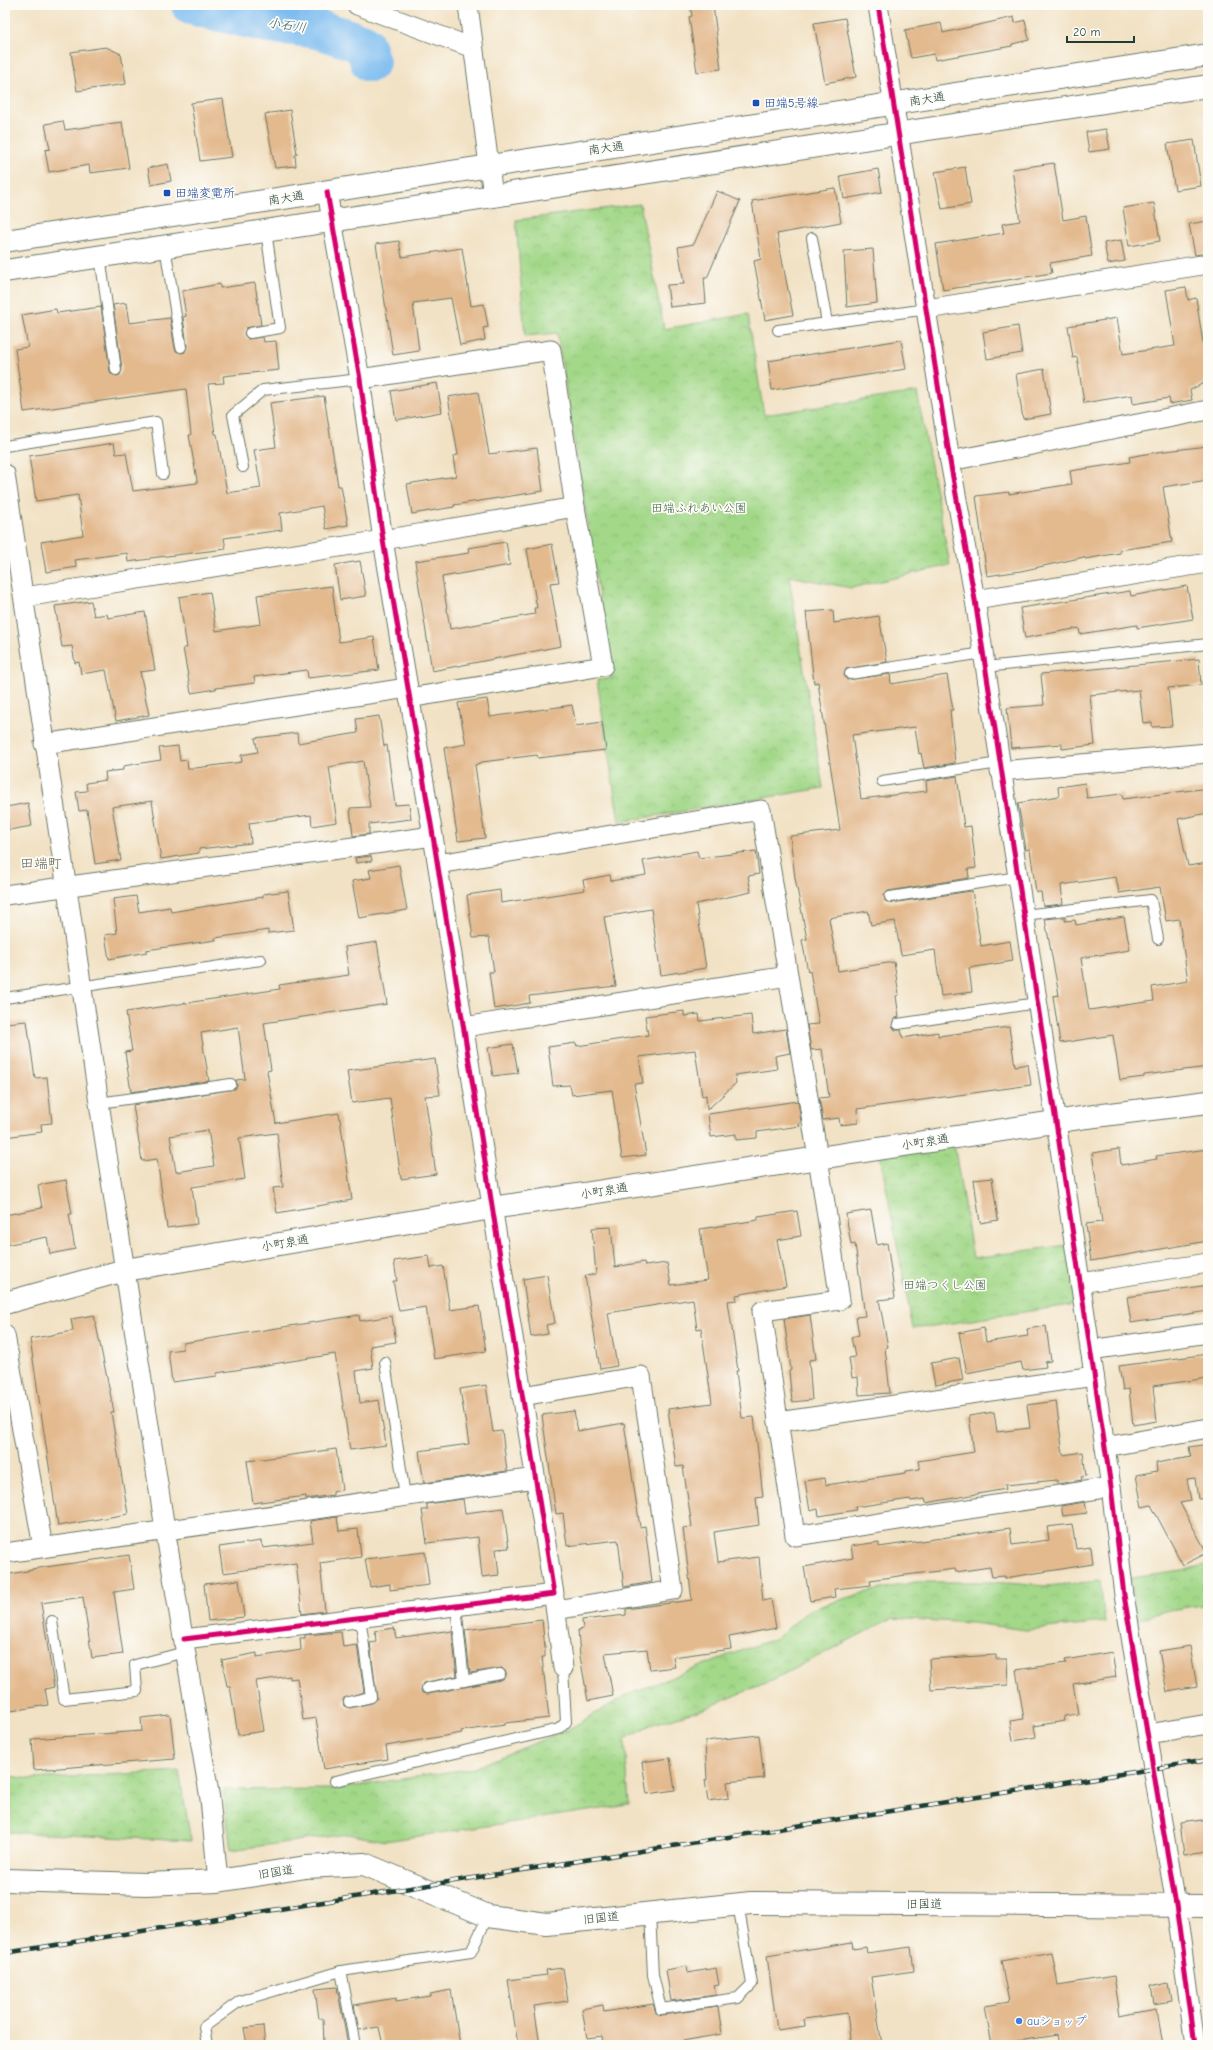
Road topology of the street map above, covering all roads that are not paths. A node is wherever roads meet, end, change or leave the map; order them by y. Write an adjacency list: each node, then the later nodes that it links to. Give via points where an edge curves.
1 (357, 5): 4 (street)
2 (468, 5): 4 (street)
3 (878, 5): 7 (street)
4 (472, 48): 9 (street)
5 (1208, 55): 7 (street, 南大通)
6 (1208, 86): 8 (street)
7 (894, 104): 8 (street); 9 (street, 南大通)
8 (898, 133): 11 (street); 20 (street)
9 (489, 165): 10 (street, 南大通); 11 (street)
10 (326, 192): 12 (street); 15 (street, 南大通)
11 (493, 196): 12 (street)
12 (331, 221): 13 (street); 26 (street)
13 (266, 231): 16 (street); 23 (lane, via 280,328)
14 (812, 238): 21 (lane)
15 (5, 241)
16 (165, 246): 17 (street); 24 (lane)
17 (100, 256): 19 (street); 25 (lane)
18 (1208, 264): 20 (street)
19 (5, 271)
20 (927, 309): 21 (lane); 29 (street)
21 (827, 323): 22 (lane)
22 (778, 330)
23 (250, 333)
24 (181, 347)
25 (116, 370)
26 (360, 379): 30 (lane, via 263,390 233,415); 34 (street, via 551,350); 35 (street)
27 (1208, 410): 29 (street)
28 (5, 446): 32 (lane, via 156,422)
29 (950, 461): 38 (street)
30 (243, 467)
31 (5, 474): 33 (street)
32 (163, 474)
33 (7, 503): 37 (street)
34 (576, 507): 35 (street); 42 (street, via 603,666)
35 (383, 540): 37 (street); 42 (street)
36 (1208, 562): 38 (street)
37 (24, 597): 43 (street)
38 (975, 600): 40 (street)
39 (1208, 644): 40 (lane)
40 (984, 660): 41 (lane); 45 (street)
41 (850, 674)
42 (408, 693): 43 (street); 47 (street)
43 (44, 744): 50 (street)
44 (1208, 753): 45 (street)
45 (1000, 767): 46 (lane); 49 (street)
46 (882, 781)
47 (433, 836): 48 (street); 50 (street)
48 (438, 864): 56 (street, via 761,810); 61 (street)
49 (1018, 877): 52 (lane); 53 (street)
50 (66, 887): 51 (street); 57 (street)
51 (5, 895)
52 (890, 897)
53 (1024, 915): 54 (lane, via 1151,900); 59 (street)
54 (1158, 939)
55 (261, 960): 57 (lane)
56 (788, 976): 61 (street); 66 (street)
57 (81, 988): 58 (lane); 64 (street)
58 (5, 998)
59 (1037, 1003): 60 (lane); 65 (street)
60 (898, 1024)
61 (464, 1027): 67 (street)
62 (231, 1084): 64 (lane)
63 (1208, 1102): 65 (street, 小町泉通)
64 (98, 1103): 69 (street)
65 (1056, 1122): 66 (street, 小町泉通); 70 (street)
66 (818, 1158): 67 (street, 小町泉通); 78 (street, via 840,1300 762,1311)
67 (492, 1208): 69 (street, 小町泉通); 77 (street)
68 (1208, 1263): 70 (street)
69 (125, 1270): 71 (street, 小町泉通); 84 (street)
70 (1080, 1283): 74 (street)
71 (5, 1303)
72 (1208, 1333): 74 (street)
73 (5, 1335): 85 (street)
74 (1090, 1350): 76 (street)
75 (385, 1362): 83 (lane)
76 (1094, 1376): 78 (street); 80 (street)
77 (522, 1396): 81 (street); 87 (street, via 641,1376 673,1590)
78 (778, 1422): 82 (street, via 795,1536)
79 (1208, 1428): 80 (street)
80 (1104, 1447): 82 (street)
81 (535, 1478): 83 (street); 87 (street)
82 (1110, 1487): 98 (street, via 1124,1596)
83 (405, 1496): 84 (street)
84 (165, 1529): 85 (street); 91 (street)
85 (43, 1547): 86 (street)
86 (5, 1553)
87 (555, 1602): 88 (street); 92 (street)
88 (456, 1606): 89 (street); 94 (lane)
89 (360, 1617): 91 (street); 96 (lane, via 371,1698)
90 (52, 1621): 91 (lane, via 64,1699 137,1691 135,1665)
91 (184, 1646): 101 (street, via 210,1799)
92 (563, 1668): 99 (lane, via 566,1722 559,1730)
93 (500, 1674): 94 (lane)
94 (464, 1681): 95 (lane)
95 (427, 1688)
96 (349, 1702)
97 (1208, 1724): 98 (street)
98 (1148, 1734): 103 (street)
99 (335, 1781)
100 (5, 1880): 101 (street, 旧国道, via 146,1884)
101 (218, 1881): 106 (street, 旧国道, via 306,1867 364,1864)
102 (738, 1904): 103 (street, 旧国道); 105 (street, 旧国道); 105 (lane, via 752,1984 738,1998 662,2010 653,1975)
103 (1176, 1905): 104 (street, 旧国道); 110 (street)
104 (1208, 1906)
105 (650, 1913): 106 (street, 旧国道, via 547,1924)
106 (488, 1916): 107 (lane, via 471,1952)
107 (342, 1970): 108 (lane, via 240,2001 204,2027); 109 (lane)
108 (207, 2045)
109 (355, 2045)
110 (1195, 2045)

